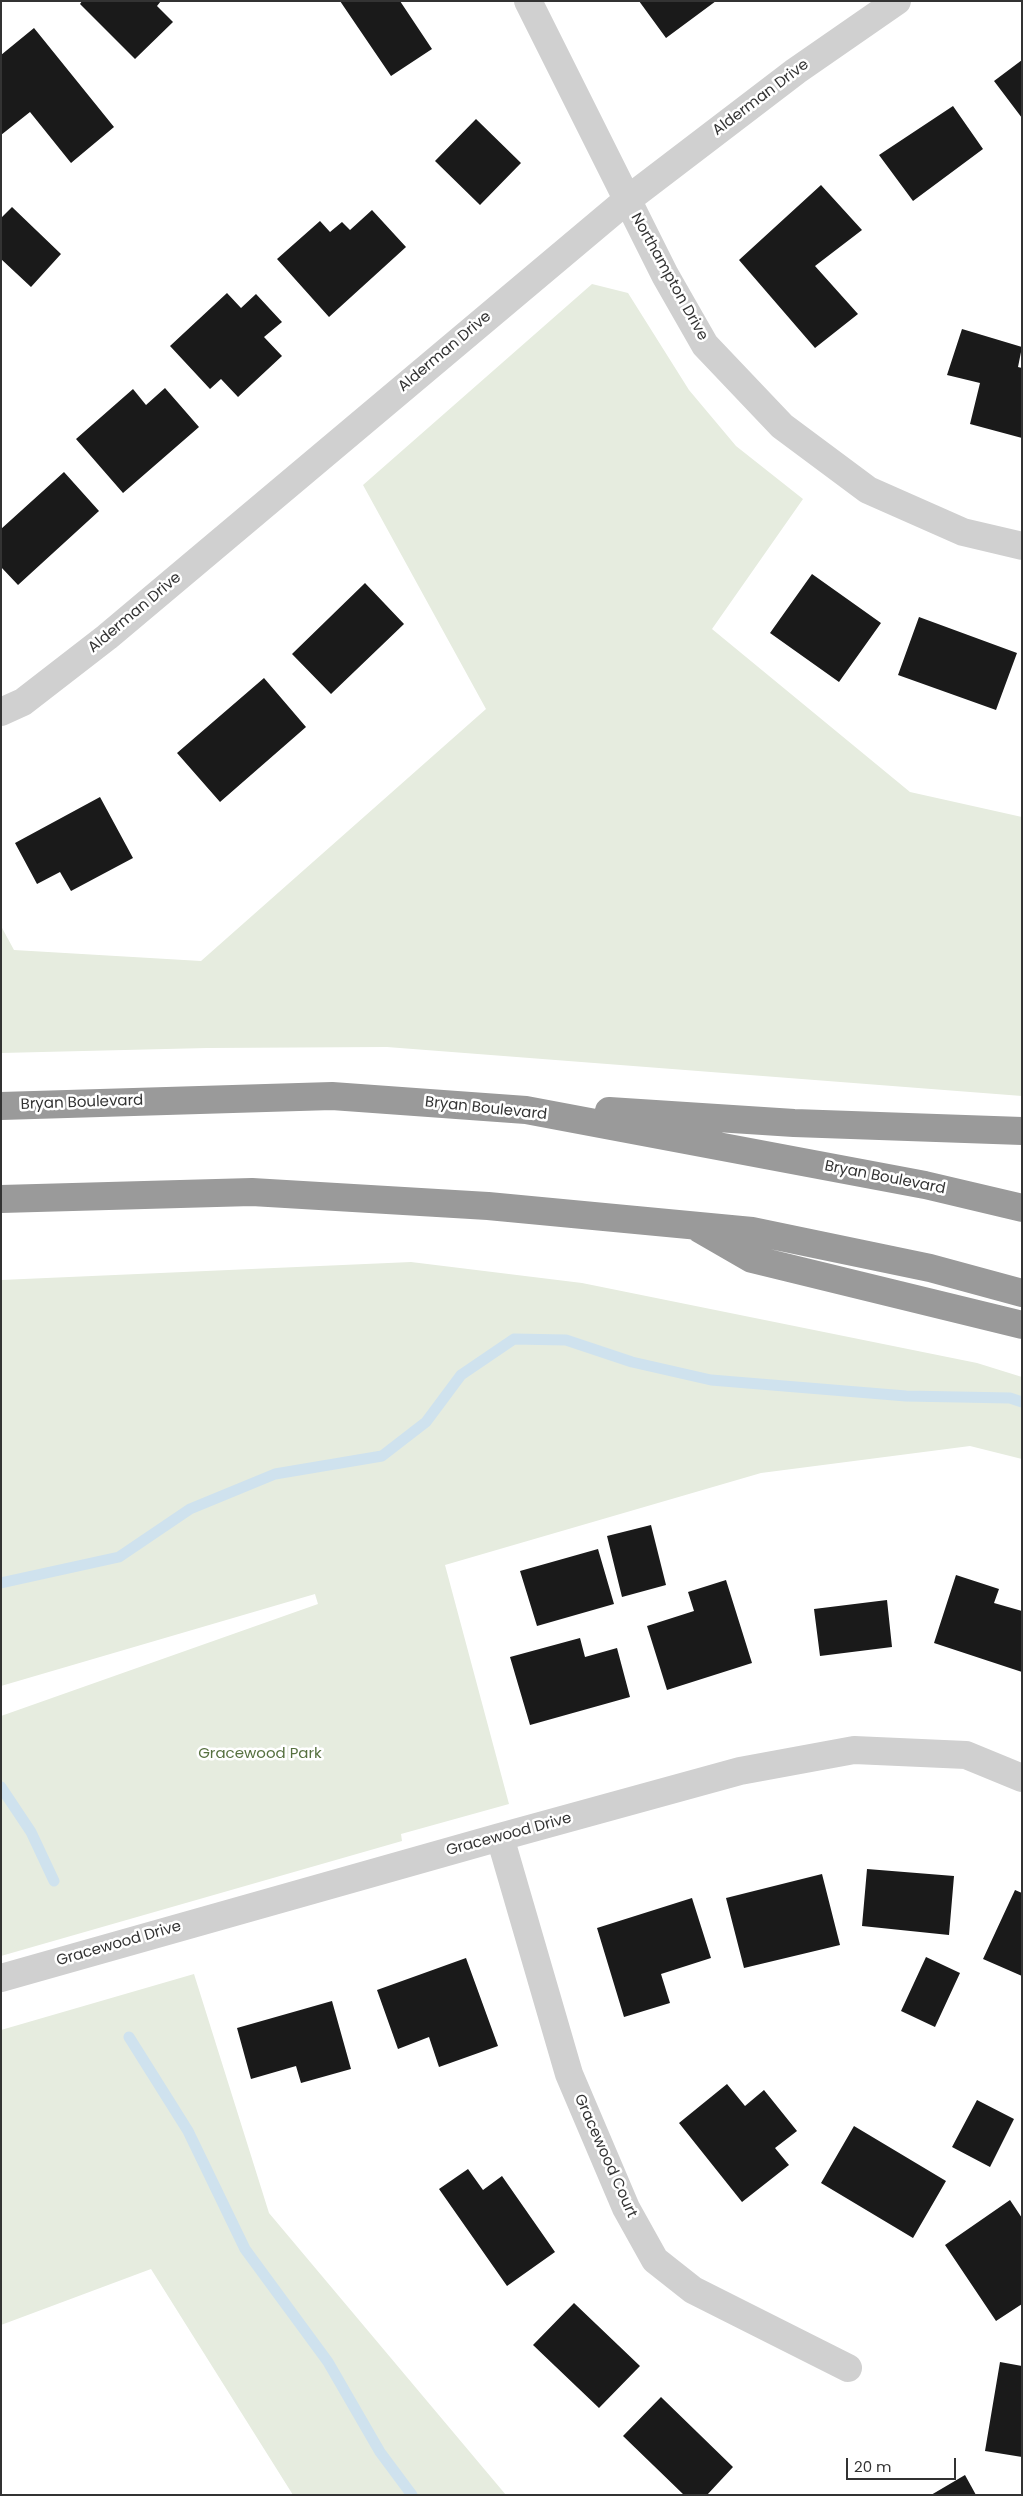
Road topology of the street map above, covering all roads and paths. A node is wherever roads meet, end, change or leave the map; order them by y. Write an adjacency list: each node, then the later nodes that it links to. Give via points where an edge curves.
1 (528, 1): 3 (street, Northampton Drive)
2 (897, 1): 3 (street, Alderman Drive, via 796,71)
3 (627, 200): 4 (street, Northampton Drive, via 705,345 782,426 868,490 963,532); 5 (street, Alderman Drive, via 107,637 23,702)
4 (1022, 546)
5 (1, 712)
6 (1, 1106): 7 (highway, Bryan Boulevard, via 332,1096)
7 (526, 1110): 8 (highway, via 621,1112 794,1124); 10 (highway, Bryan Boulevard, via 916,1183)
8 (1022, 1131)
9 (1, 1199): 11 (highway, via 291,1193 469,1204)
10 (1022, 1208)
11 (692, 1225): 12 (highway, via 761,1233 930,1268); 13 (highway, via 752,1259)
12 (1022, 1292)
13 (1022, 1325)
14 (1022, 1778): 15 (street, Gracewood Drive, via 966,1755 854,1750 740,1771)
15 (500, 1837): 16 (street, Gracewood Drive); 17 (street, Gracewood Court, via 569,2074 626,2208 655,2260 693,2290)
16 (1, 1978)
17 (848, 2368)

